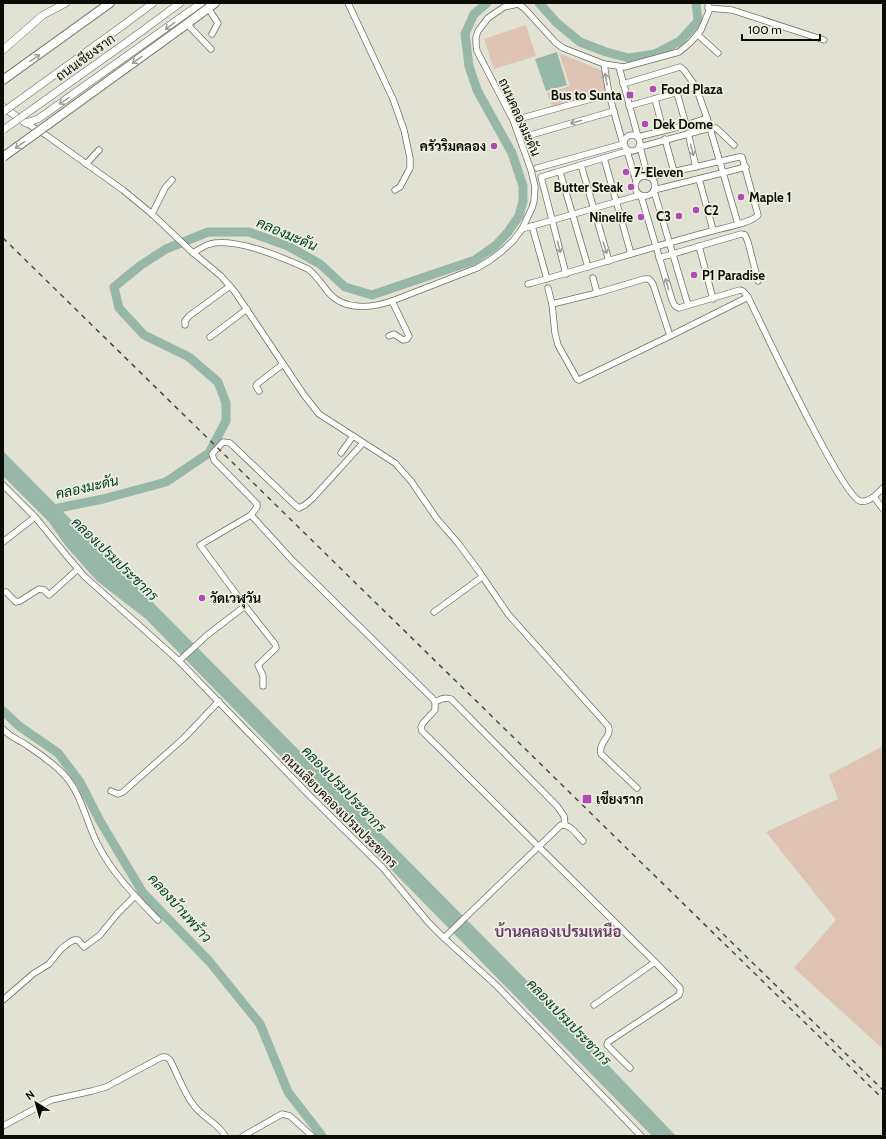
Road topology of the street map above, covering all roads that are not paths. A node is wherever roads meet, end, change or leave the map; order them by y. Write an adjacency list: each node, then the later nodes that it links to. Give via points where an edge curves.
1 (66, 3): 14 (main road, via 43,15)
2 (110, 3): 18 (highway, one-way to 2)
3 (153, 3): 27 (main road, ถนนเชียงราก, bridge)
4 (180, 3): 33 (main road, ถนนเชียงราก, bridge)
5 (215, 3): 8 (highway)
6 (348, 3): 59 (street, via 393,99 404,130 410,168 400,187)
7 (708, 5): 11 (street, ถนนคลองมะดัน, via 705,21); 12 (street, via 732,10)
8 (205, 6): 9 (highway); 10 (street, via 218,24); 30 (main road, one-way to 30, via 38,118)
9 (187, 24): 13 (street); 44 (highway, one-way to 44, bridge)
10 (212, 34)
11 (698, 35): 15 (street); 17 (street, ถนนคลองมะดัน, via 679,52)
12 (824, 40)
13 (211, 49)
14 (3, 50)
15 (718, 53)
16 (604, 64): 17 (street, ถนนคลองมะดัน); 22 (street, one-way to 16); 69 (street, ถนนคลองมะดัน, via 563,48 518,4 498,11 488,18 478,31 477,51 514,124 535,187 532,208)
17 (619, 67): 19 (street)
18 (3, 80)
19 (623, 84): 20 (street, via 680,67); 24 (street)
20 (696, 87): 21 (street); 29 (street)
21 (676, 93): 23 (street); 31 (street)
22 (609, 94): 26 (street); 28 (street)
23 (655, 99): 24 (street); 34 (street)
24 (629, 106): 37 (street)
25 (3, 107): 30 (main road)
26 (614, 111): 36 (street, one-way to 36); 39 (street)
27 (3, 112)
28 (522, 118)
29 (707, 118): 31 (street); 32 (street)
30 (26, 123): 47 (street)
31 (686, 125): 34 (street)
32 (710, 128): 35 (street); 40 (street, via 716,128); 46 (street)
33 (3, 130)
34 (663, 130): 37 (street)
35 (688, 134): 38 (street); 49 (street, one-way to 49)
36 (527, 136)
37 (638, 137): 39 (street, via 634,135 626,138); 41 (street)
38 (665, 140): 41 (street); 53 (street)
39 (623, 144): 43 (street); 51 (street)
40 (734, 145)
41 (640, 147): 43 (street); 55 (street)
42 (99, 150): 47 (street)
43 (627, 151): 45 (street); 58 (street)
44 (3, 157)
45 (604, 158): 48 (street); 62 (street)
46 (720, 162): 49 (street); 50 (street, via 740,157); 54 (street)
47 (86, 164): 64 (street)
48 (581, 165): 52 (street); 63 (street)
49 (696, 167): 53 (street)
50 (746, 167): 54 (street); 67 (street, via 758,215)
51 (537, 168)
52 (560, 172): 65 (street); 66 (street, via 541,177)
53 (674, 172): 55 (street)
54 (723, 173): 56 (street); 67 (street)
55 (649, 177): 58 (street, via 641,177); 60 (street, via 655,184)
56 (699, 179): 60 (street); 70 (street)
57 (172, 180): 64 (street)
58 (636, 181): 61 (street, via 635,188)
59 (395, 190)
60 (654, 190): 61 (street, via 648,196); 71 (street)
61 (640, 195): 62 (street); 73 (street)
62 (616, 202): 63 (street); 75 (street)
63 (594, 208): 65 (street); 78 (street, one-way to 78)
64 (152, 214): 74 (street)
65 (573, 214): 66 (street); 79 (street)
66 (551, 221): 68 (street); 80 (street, one-way to 80)
67 (738, 224): 70 (street)
68 (532, 226): 69 (street); 82 (street)
69 (522, 229): 90 (street, ถนนคลองมะดัน, via 501,252 477,268)
70 (713, 230): 71 (street)
71 (670, 243): 73 (street); 76 (street)
72 (699, 246): 76 (street); 83 (street, via 745,235); 89 (street)
73 (656, 247): 75 (street); 77 (street)
74 (192, 252): 85 (street); 90 (street, ถนนคลองมะดัน, via 211,244 239,244 308,269 334,298 348,306 377,306)
75 (631, 254): 78 (street)
76 (673, 254): 77 (street); 92 (street)
77 (660, 258): 92 (street, one-way to 77, via 675,306)
78 (609, 261): 79 (street)
79 (588, 267): 80 (street)
80 (566, 274): 82 (street)
81 (593, 278): 87 (street)
82 (548, 279): 84 (street)
83 (758, 281)
84 (528, 284)
85 (230, 286): 93 (street); 94 (street, via 188,316)
86 (548, 288): 91 (street)
87 (598, 293): 91 (street); 96 (street, via 649,279 653,284)
88 (748, 297): 89 (street, via 740,290); 96 (street); 105 (street, via 814,430 848,490 861,501)
89 (712, 299): 92 (street)
90 (392, 301): 95 (street, via 409,336 403,340 394,334)
91 (552, 304): 96 (street, via 558,345 579,380)
92 (688, 306)
93 (247, 309): 97 (street); 98 (street)
94 (185, 325)
95 (389, 336)
96 (670, 336)
97 (210, 337)
98 (284, 364): 99 (street, via 257,384); 100 (street, via 319,414)
99 (258, 391)
100 (353, 436): 101 (street); 102 (street)
101 (363, 443): 107 (street, via 313,498 299,508 230,443 223,442 212,457 257,504); 111 (street, via 402,470)
102 (341, 453)
103 (3, 485): 108 (street, ถนนเลียบคลองเปรมประชากร)
104 (883, 488): 105 (street)
105 (874, 497): 106 (street)
106 (883, 509)
107 (251, 515): 113 (street, via 200,545); 118 (street, via 292,560)
108 (35, 517): 109 (street); 110 (street, ถนนเลียบคลองเปรมประชากร)
109 (3, 542)
110 (78, 569): 112 (street, via 49,595 39,589 16,602); 115 (street, ถนนเลียบคลองเปรมประชากร)
111 (482, 577): 114 (street); 120 (street, via 512,619 608,726 610,730 600,748 601,754)
112 (6, 592)
113 (245, 606): 115 (street); 116 (street, via 276,648 258,665 263,676)
114 (434, 612)
115 (181, 659): 117 (street, ถนนเลียบคลองเปรมประชากร)
116 (263, 686)
117 (219, 701): 121 (street, via 184,738 123,792 118,794); 127 (street, ถนนเลียบคลองเปรมประชากร, via 383,868 428,922)
118 (435, 702): 122 (street, via 446,697 451,699 557,806 564,816); 124 (street, via 435,710 423,723 422,731)
119 (3, 729): 125 (street, via 11,737 44,757 66,777 104,856)
120 (637, 788)
121 (110, 791)
122 (565, 825): 123 (street); 124 (street, via 557,828)
123 (583, 841)
124 (539, 846): 127 (street); 128 (street)
125 (135, 896): 126 (street); 129 (street, via 95,940 84,947 78,940 70,942 49,964)
126 (158, 920)
127 (446, 936): 136 (street, ถนนเลียบคลองเปรมประชากร)
128 (655, 962): 130 (street); 131 (street, via 680,988 680,992 679,996 608,1042 607,1045)
129 (3, 1000)
130 (594, 1005)
131 (630, 1068)
132 (3, 1126): 133 (street, via 51,1100 106,1087 166,1057 196,1108)
133 (225, 1136)
134 (243, 1136): 135 (street, via 282,1114 290,1116)
135 (312, 1136)
136 (641, 1136)

